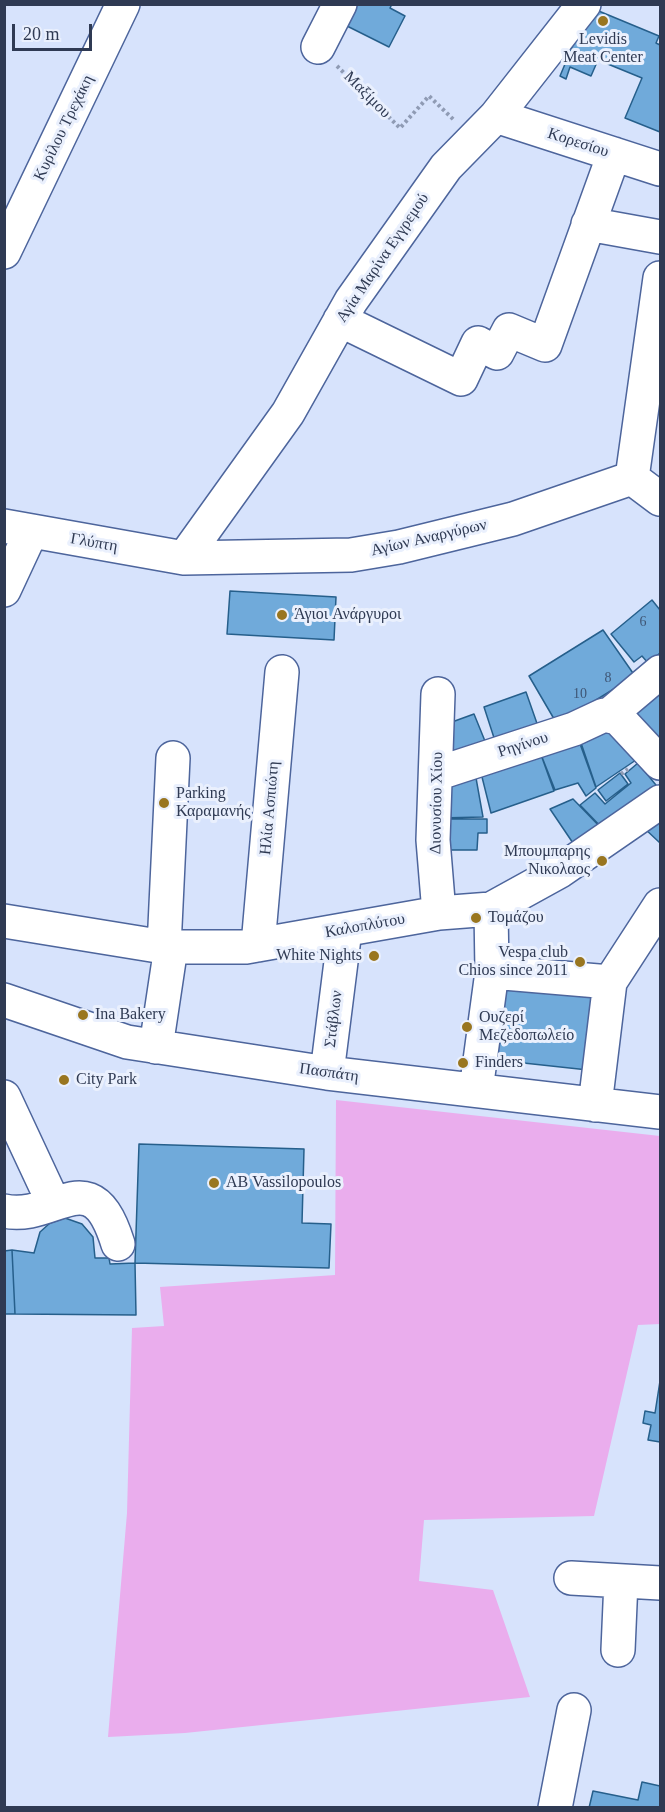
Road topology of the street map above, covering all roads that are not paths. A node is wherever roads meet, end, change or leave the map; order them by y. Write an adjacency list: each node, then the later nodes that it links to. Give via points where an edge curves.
1 (123, 4): 10 (street, Κυρίλου Τρεχάκη)
2 (340, 4): 4 (street)
3 (584, 4): 5 (street, Αγία Μαρίνα Εγγρεμού)
4 (318, 47)
5 (485, 128): 6 (street, Κορεσίου); 12 (street, Αγία Μαρίνα Εγγρεμού, via 446,168)
6 (614, 154): 7 (street, Κορεσίου); 8 (street)
7 (660, 169)
8 (588, 224): 9 (street); 12 (street, via 544,345 509,330 497,353 478,343 460,379)
9 (660, 237)
10 (6, 244)
11 (660, 278): 13 (street)
12 (340, 320): 16 (street, Αγία Μαρίνα Εγγρεμού, via 288,413)
13 (632, 478): 14 (street); 16 (street, Αγίων Αναργύρων, via 513,519 399,548 351,555)
14 (660, 499)
15 (18, 529): 16 (street, Γλύπτη); 17 (street)
16 (184, 558)
17 (4, 590)
18 (282, 672): 31 (street, Ηλία Ασπιώτη)
19 (660, 672): 21 (street, Ρηγίνου)
20 (438, 693): 24 (street, Διονυσίου Χίου)
21 (609, 715): 23 (street, via 618,718); 24 (street, Ρηγίνου)
22 (173, 758): 32 (street)
23 (660, 764)
24 (436, 774): 28 (street, Διονυσίου Χίου, via 433,840)
25 (660, 802): 27 (street, Καλοπλύτου, via 560,872)
26 (660, 905): 34 (street)
27 (491, 909): 28 (street, Καλοπλύτου); 33 (street)
28 (439, 913): 30 (street, Καλοπλύτου)
29 (4, 921): 32 (street, Καλοπλύτου)
30 (345, 930): 31 (street, Καλοπλύτου); 37 (street, Στάβλων)
31 (258, 945): 32 (street, Καλοπλύτου)
32 (168, 947): 36 (street)
33 (492, 972): 34 (street); 38 (street)
34 (610, 982): 40 (street)
35 (4, 1000): 36 (street, Πασπάτη, via 127,1042)
36 (156, 1047): 37 (street, Πασπάτη)
37 (327, 1073): 38 (street, Πασπάτη)
38 (476, 1090): 40 (street, Πασπάτη)
39 (4, 1097): 42 (street)
40 (596, 1105): 41 (street, Πασπάτη)
41 (660, 1112)
42 (53, 1202): 43 (street, via 24,1213); 44 (street, via 74,1198 102,1207)
43 (4, 1211)
44 (118, 1244)
45 (571, 1578): 46 (street)
46 (621, 1581): 47 (street); 48 (street)
47 (660, 1583)
48 (618, 1650)
49 (574, 1710): 50 (street)
50 (555, 1808)

